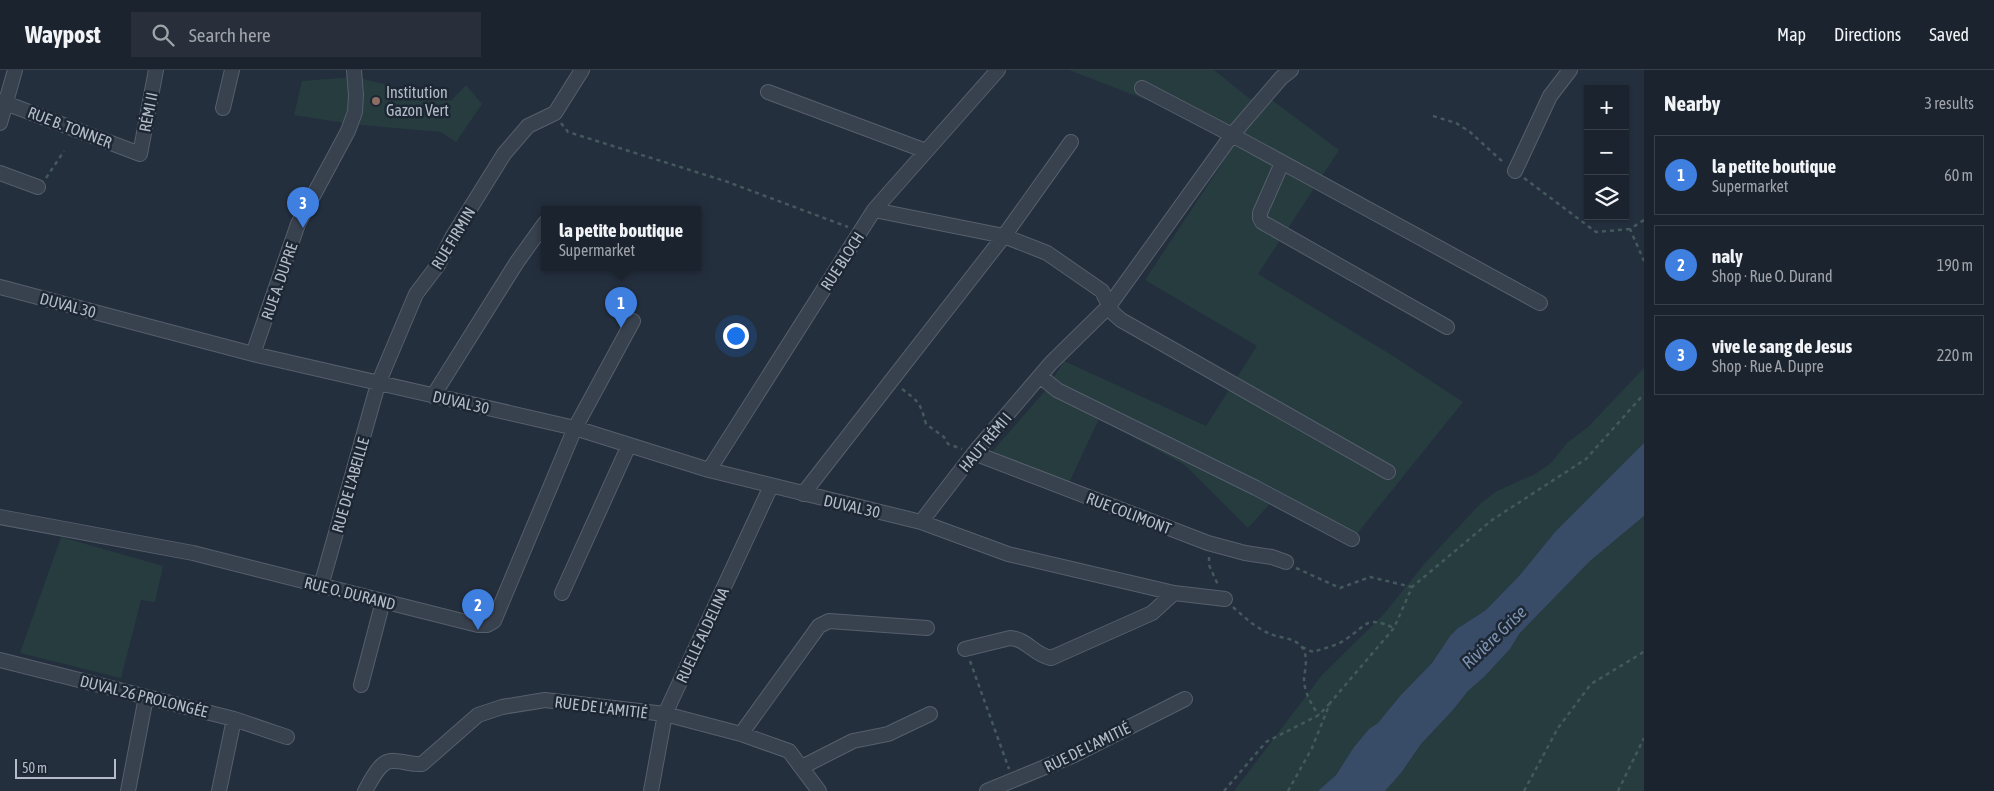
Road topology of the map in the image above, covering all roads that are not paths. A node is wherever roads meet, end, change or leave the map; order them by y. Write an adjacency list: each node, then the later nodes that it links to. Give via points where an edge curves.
1 (14, 70): 11 (street)
2 (156, 70): 17 (street, RÉMI II)
3 (232, 70): 12 (street)
4 (354, 70): 30 (street, RUE A. DUPRE, via 355,112 298,224)
5 (582, 70): 32 (street, RUE FIRMIN, via 555,113 528,126 504,154 438,266 416,294)
6 (998, 70): 16 (street, RUE BLOCH)
7 (1292, 70): 14 (street, HAUT RÉMI I, via 1281,78)
8 (1570, 70): 19 (street, via 1550,96)
9 (1142, 88): 14 (street)
10 (768, 92): 16 (street)
11 (3, 101): 13 (street); 17 (street, RUE B. TONNER)
12 (223, 108)
13 (0, 123)
14 (1232, 135): 18 (street); 27 (street, HAUT RÉMI I)
15 (1072, 142): 24 (street)
16 (926, 151): 22 (street, RUE BLOCH)
17 (140, 154)
18 (1282, 163): 26 (street); 29 (street, via 1260,213 1262,222)
19 (1515, 171)
20 (0, 172): 21 (street)
21 (38, 187)
22 (874, 210): 24 (street); 37 (street, RUE BLOCH)
23 (541, 229): 33 (street)
24 (1004, 236): 27 (street, via 1046,253 1094,284 1102,290); 40 (street)
25 (0, 287): 30 (street, DUVAL 30)
26 (1540, 303)
27 (1109, 306): 31 (street, HAUT RÉMI I); 38 (street, via 1121,320)
28 (633, 322): 34 (street)
29 (1447, 327)
30 (253, 354): 32 (street, DUVAL 30)
31 (1040, 376): 36 (street, HAUT RÉMI I); 43 (street, via 1057,390)
32 (378, 384): 33 (street, DUVAL 30); 45 (street, RUE DE L'ABEILLE)
33 (433, 396): 34 (street, DUVAL 30)
34 (575, 428): 35 (street, DUVAL 30); 49 (street, RUE O. DURAND, via 494,621 478,625)
35 (629, 445): 37 (street, DUVAL 30); 46 (street)
36 (974, 453): 42 (street, HAUT RÉMI I); 44 (street, RUE COLIMONT, via 1208,543)
37 (708, 470): 39 (street, DUVAL 30)
38 (1388, 472)
39 (771, 486): 40 (street, DUVAL 30); 56 (street, RUELLE ALDELINA)
40 (803, 494): 42 (street, DUVAL 30)
41 (0, 517): 45 (street, RUE O. DURAND, via 193,553)
42 (921, 522): 47 (street, DUVAL 30, via 1008,554)
43 (1352, 539)
44 (1286, 562)
45 (321, 586): 49 (street, RUE O. DURAND)
46 (562, 593)
47 (1174, 593): 48 (street, DUVAL 30); 51 (street, via 1152,613 1051,658 1036,653 1017,638)
48 (1225, 599)
49 (383, 601): 53 (street)
50 (926, 628): 59 (street, via 825,622)
51 (965, 649)
52 (0, 660): 54 (street, DUVAL 26 PROLONGÉE)
53 (361, 685)
54 (146, 697): 58 (street, DUVAL 26 PROLONGÉE); 62 (street)
55 (1185, 699): 67 (street, RUE DE L'AMITIÉ, via 1074,755)
56 (665, 714): 59 (street, RUE DE L'AMITIÉ); 64 (street, RUE DE L'AMITIÉ, via 545,700 502,707 478,715 422,764 386,762); 65 (street, RUELLE ALDELINA)
57 (930, 714): 61 (street, via 888,734 853,741)
58 (234, 719): 60 (street, DUVAL 26 PROLONGÉE); 63 (street)
59 (741, 734): 61 (street, RUE DE L'AMITIÉ, via 789,751)
60 (287, 737)
61 (802, 767): 66 (street, RUE DE L'AMITIÉ)
62 (128, 791)
63 (219, 791)
64 (365, 791)
65 (651, 791)
66 (819, 791)
67 (987, 791)

